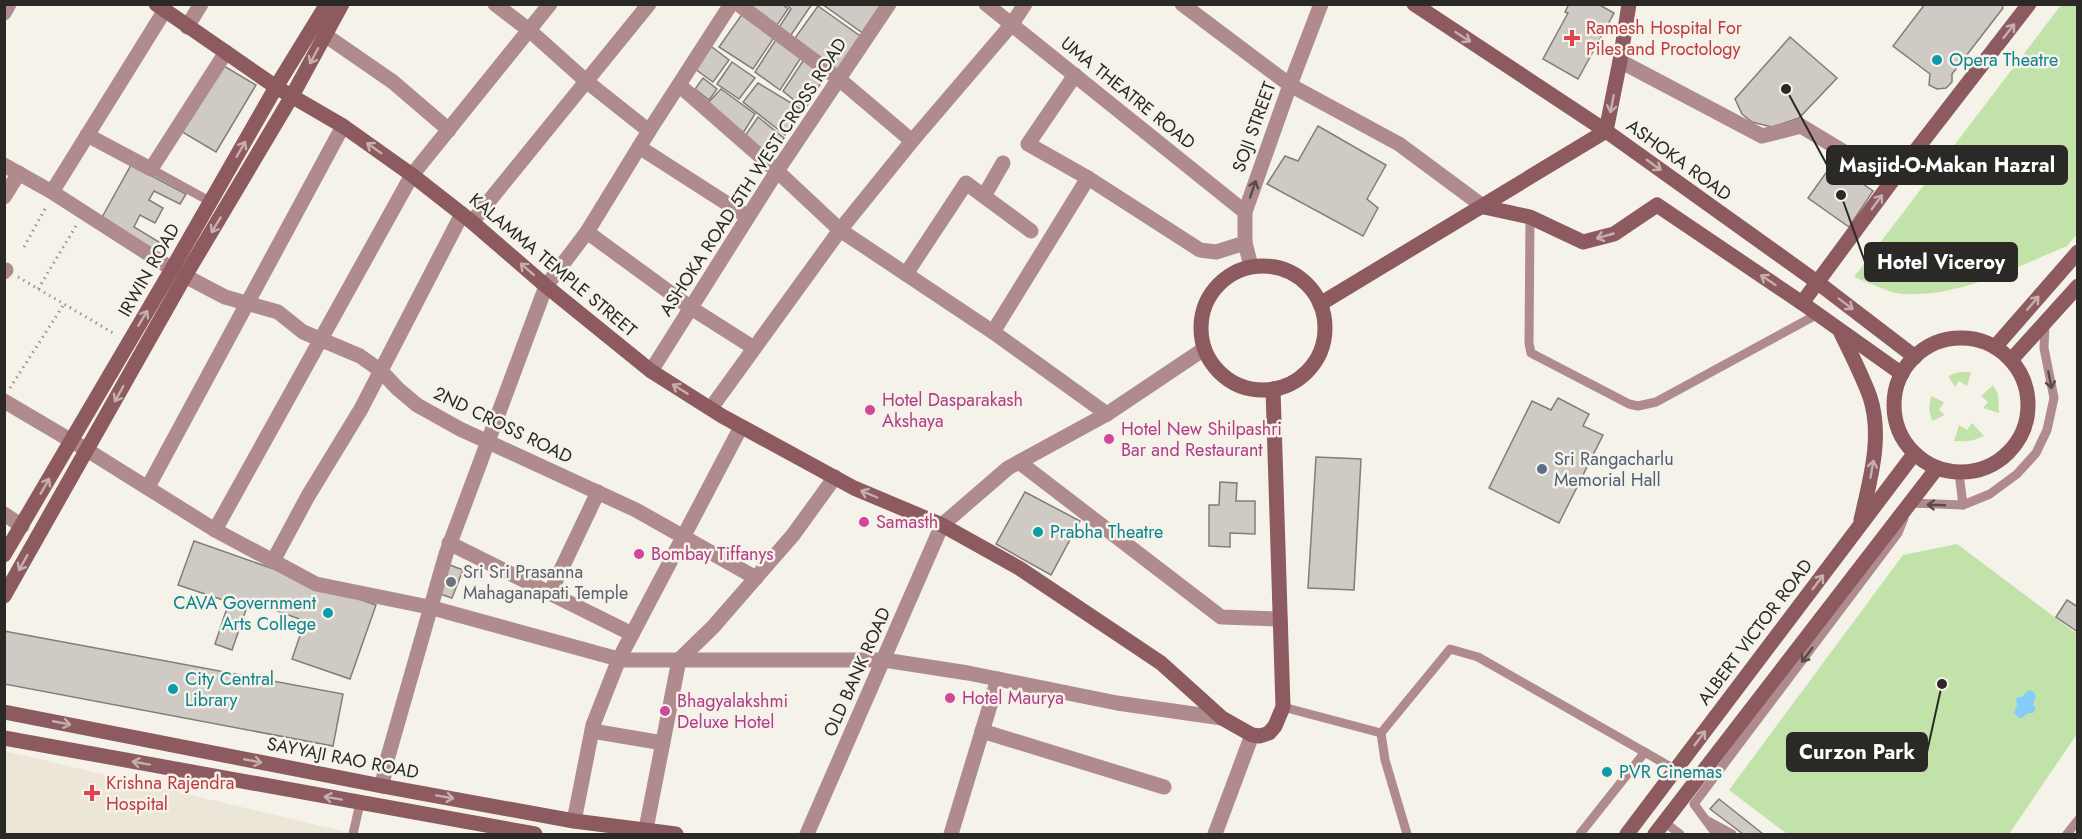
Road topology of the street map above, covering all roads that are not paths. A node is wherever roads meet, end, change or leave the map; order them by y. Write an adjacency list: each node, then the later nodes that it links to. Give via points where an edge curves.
1 (9, 4): 19 (street)
2 (201, 4): 21 (street)
3 (327, 4): 31 (main road, IRWIN ROAD)
4 (342, 4): 23 (main road)
5 (495, 4): 22 (street)
6 (550, 4): 22 (street)
7 (648, 4): 28 (street)
8 (731, 4): 29 (street)
9 (738, 4): 27 (street)
10 (889, 4): 27 (street, ASHOKA ROAD 5TH WEST CROSS ROAD)
11 (986, 4): 20 (street, UMA THEATRE ROAD)
12 (1025, 4): 20 (street)
13 (1182, 4): 30 (street)
14 (1321, 4): 30 (street, SOJI STREET)
15 (1414, 4): 35 (main road, ASHOKA ROAD, one-way to 35)
16 (1629, 4): 25 (main road)
17 (2029, 4): 47 (main road, one-way to 17)
18 (160, 8): 21 (main road, KALAMMA TEMPLE STREET); 37 (street)
19 (4, 13)
20 (1012, 24): 26 (street, UMA THEATRE ROAD); 38 (street)
21 (187, 27): 24 (main road, KALAMMA TEMPLE STREET)
22 (529, 30): 28 (street); 34 (street)
23 (325, 35): 32 (main road, one-way to 32); 34 (street, via 393,82)
24 (226, 52): 31 (main road, KALAMMA TEMPLE STREET); 42 (street)
25 (1620, 61): 35 (main road, one-way to 35); 47 (street, via 1762,136 1801,126)
26 (1075, 75): 46 (street, via 1028,144); 53 (street, UMA THEATRE ROAD)
27 (839, 79): 38 (street); 43 (street, ASHOKA ROAD 5TH WEST CROSS ROAD)
28 (586, 81): 36 (street); 56 (street)
29 (679, 85): 36 (street); 43 (street)
30 (1290, 85): 52 (street, via 1399,144); 53 (street, SOJI STREET, one-way to 30)
31 (276, 87): 32 (main road, KALAMMA TEMPLE STREET); 51 (main road, IRWIN ROAD, one-way to 31)
32 (292, 96): 33 (main road, KALAMMA TEMPLE STREET); 63 (main road, one-way to 63)
33 (343, 126): 45 (main road, KALAMMA TEMPLE STREET, one-way to 33); 69 (street)
34 (449, 130): 45 (street)
35 (1606, 131): 52 (main road); 65 (main road, ASHOKA ROAD, one-way to 65)
36 (648, 132): 39 (street)
37 (87, 135): 42 (street); 48 (street)
38 (912, 141): 57 (street)
39 (639, 147): 54 (street); 59 (street)
40 (1003, 164): 49 (street)
41 (4, 165): 44 (street, 2ND CROSS ROAD)
42 (151, 169): 51 (lane)
43 (777, 171): 54 (street, ASHOKA ROAD 5TH WEST CROSS ROAD); 57 (street)
44 (18, 173): 48 (street, 2ND CROSS ROAD); 50 (street)
45 (412, 175): 56 (main road, KALAMMA TEMPLE STREET); 76 (street)
46 (1088, 178): 60 (street, via 1200,250 1216,252); 75 (street)
47 (1892, 181): 65 (main road, one-way to 47)
48 (53, 192): 63 (street, 2ND CROSS ROAD)
49 (984, 196): 58 (street); 64 (street, via 966,183)
50 (4, 197)
51 (211, 202): 63 (main road, IRWIN ROAD)
52 (1484, 207): 55 (main road); 70 (main road)
53 (1245, 212): 60 (street, SOJI STREET)
54 (748, 217): 71 (street, ASHOKA ROAD 5TH WEST CROSS ROAD)
55 (1530, 217): 68 (main road, one-way to 55, via 1657,205 1614,234 1583,242); 72 (lane, via 1531,353 1629,404 1656,402)
56 (467, 218): 66 (main road, KALAMMA TEMPLE STREET, one-way to 56); 82 (street)
57 (840, 230): 64 (street); 78 (street)
58 (1031, 231)
59 (587, 232): 66 (street); 71 (street)
60 (1245, 243): 62 (street, SOJI STREET)
61 (2078, 252): 77 (main road, one-way to 61)
62 (1251, 266): 70 (main road, via 1272,266 1292,273 1309,286); 79 (main road, via 1231,274 1214,288 1204,307 1200,328)
63 (179, 272): 69 (street, 2ND CROSS ROAD, via 225,297); 91 (main road, IRWIN ROAD, one-way to 63, via 129,342); 92 (main road, one-way to 92)
64 (906, 274): 75 (street)
65 (1817, 282): 68 (main road); 80 (main road, ASHOKA ROAD, one-way to 80)
66 (546, 286): 83 (main road, KALAMMA TEMPLE STREET); 90 (street)
67 (2078, 286): 73 (main road)
68 (1803, 303): 72 (main road)
69 (247, 304): 76 (street, 2ND CROSS ROAD, via 278,312 303,332); 98 (street)
70 (1320, 304): 85 (main road, via 1324,322 1317,358 1298,378)
71 (691, 308): 78 (street); 83 (street, ASHOKA ROAD 5TH WEST CROSS ROAD)
72 (1818, 314): 74 (main road)
73 (2045, 322): 81 (main road); 101 (lane, one-way to 101, via 2044,348 2054,398 2047,430 2036,453 2017,474 1990,494)
74 (1839, 330): 84 (main road); 105 (main road, one-way to 74, via 1874,456 1875,430 1870,398)
75 (993, 332): 88 (street)
76 (321, 339): 82 (street, 2ND CROSS ROAD, via 360,356); 106 (street)
77 (1995, 347): 80 (main road, via 1975,339 1953,339 1932,345); 81 (main road)
78 (754, 348): 87 (street)
79 (1204, 349): 85 (main road, via 1224,377 1239,386); 88 (street)
80 (1915, 357): 84 (main road)
81 (2011, 360): 96 (main road, via 2023,379 2028,401 2026,423 2017,444 2001,460 1981,470)
82 (381, 371): 90 (street, 2ND CROSS ROAD, via 417,405); 110 (street)
83 (651, 371): 87 (main road, KALAMMA TEMPLE STREET, one-way to 83)
84 (1902, 374): 93 (main road, via 1895,395 1895,416)
85 (1273, 389): 115 (main road)
86 (4, 399): 91 (street)
87 (711, 408): 89 (main road, KALAMMA TEMPLE STREET)
88 (1107, 414): 94 (street)
89 (741, 427): 97 (main road, KALAMMA TEMPLE STREET); 107 (street)
90 (487, 440): 99 (street, 2ND CROSS ROAD); 108 (street)
91 (70, 441): 92 (street); 104 (main road, IRWIN ROAD, one-way to 91)
92 (87, 450): 98 (street); 113 (main road, one-way to 113)
93 (1914, 454): 95 (main road); 105 (main road, ALBERT VICTOR ROAD)
94 (1019, 462): 103 (street); 115 (street, via 1221,617)
95 (1937, 468): 96 (main road); 100 (main road)
96 (1959, 472): 101 (lane)
97 (835, 477): 103 (main road, KALAMMA TEMPLE STREET, one-way to 97); 111 (street, via 793,536)
98 (148, 487): 106 (street)
99 (598, 492): 107 (street, 2ND CROSS ROAD); 112 (street)
100 (1910, 503): 101 (lane, one-way to 100); 135 (lane, one-way to 135, via 1898,533 1694,804); 138 (main road)
101 (1963, 505)
102 (4, 514): 104 (street)
103 (942, 525): 119 (street, OLD BANK ROAD); 123 (main road, KALAMMA TEMPLE STREET, via 1019,568 1161,663)
104 (22, 526): 109 (main road, IRWIN ROAD)
105 (1860, 526): 131 (main road, ALBERT VICTOR ROAD, one-way to 105)
106 (215, 530): 110 (street)
107 (683, 537): 111 (street, 2ND CROSS ROAD); 116 (street)
108 (449, 543): 112 (street); 114 (street)
109 (4, 555)
110 (273, 561): 114 (street, via 316,584)
111 (756, 578): 118 (street)
112 (550, 593): 116 (street)
113 (4, 596)
114 (429, 607): 117 (street); 132 (street)
115 (1280, 619): 121 (main road)
116 (632, 634): 117 (street)
117 (619, 659): 118 (street); 124 (street)
118 (679, 660): 119 (street); 129 (street)
119 (884, 660): 120 (street); 143 (street, OLD BANK ROAD)
120 (998, 679): 123 (street, via 1117,703); 125 (street)
121 (1283, 707): 126 (lane); 127 (main road, via 1269,733)
122 (4, 711): 132 (main road, SAYYAJI RAO ROAD, one-way to 132)
123 (1222, 718): 127 (main road, KALAMMA TEMPLE STREET)
124 (592, 731): 129 (street); 137 (street)
125 (982, 731): 133 (street); 144 (street)
126 (1381, 733): 130 (lane, via 1450,649 1478,657); 146 (lane)
127 (1252, 735): 145 (street)
128 (4, 738): 134 (main road, one-way to 128)
129 (663, 743): 139 (street)
130 (1645, 752): 131 (lane); 147 (lane)
131 (1676, 770): 148 (main road, ALBERT VICTOR ROAD)
132 (382, 786): 137 (main road, SAYYAJI RAO ROAD, one-way to 137)
133 (1164, 787)
134 (360, 803): 140 (lane); 141 (main road)
135 (1706, 820): 150 (lane); 151 (lane)
136 (2078, 820): 152 (lane)
137 (574, 821): 139 (main road, SAYYAJI RAO ROAD)
138 (1660, 828): 149 (lane)
139 (646, 829): 142 (main road, SAYYAJI RAO ROAD)
140 (353, 834)
141 (530, 834)
142 (676, 834)
143 (807, 834)
144 (951, 834)
145 (1215, 834)
146 (1407, 834)
147 (1580, 834)
148 (1627, 834)
149 (1680, 834)
150 (1716, 834)
151 (1732, 834)
152 (2067, 834)

